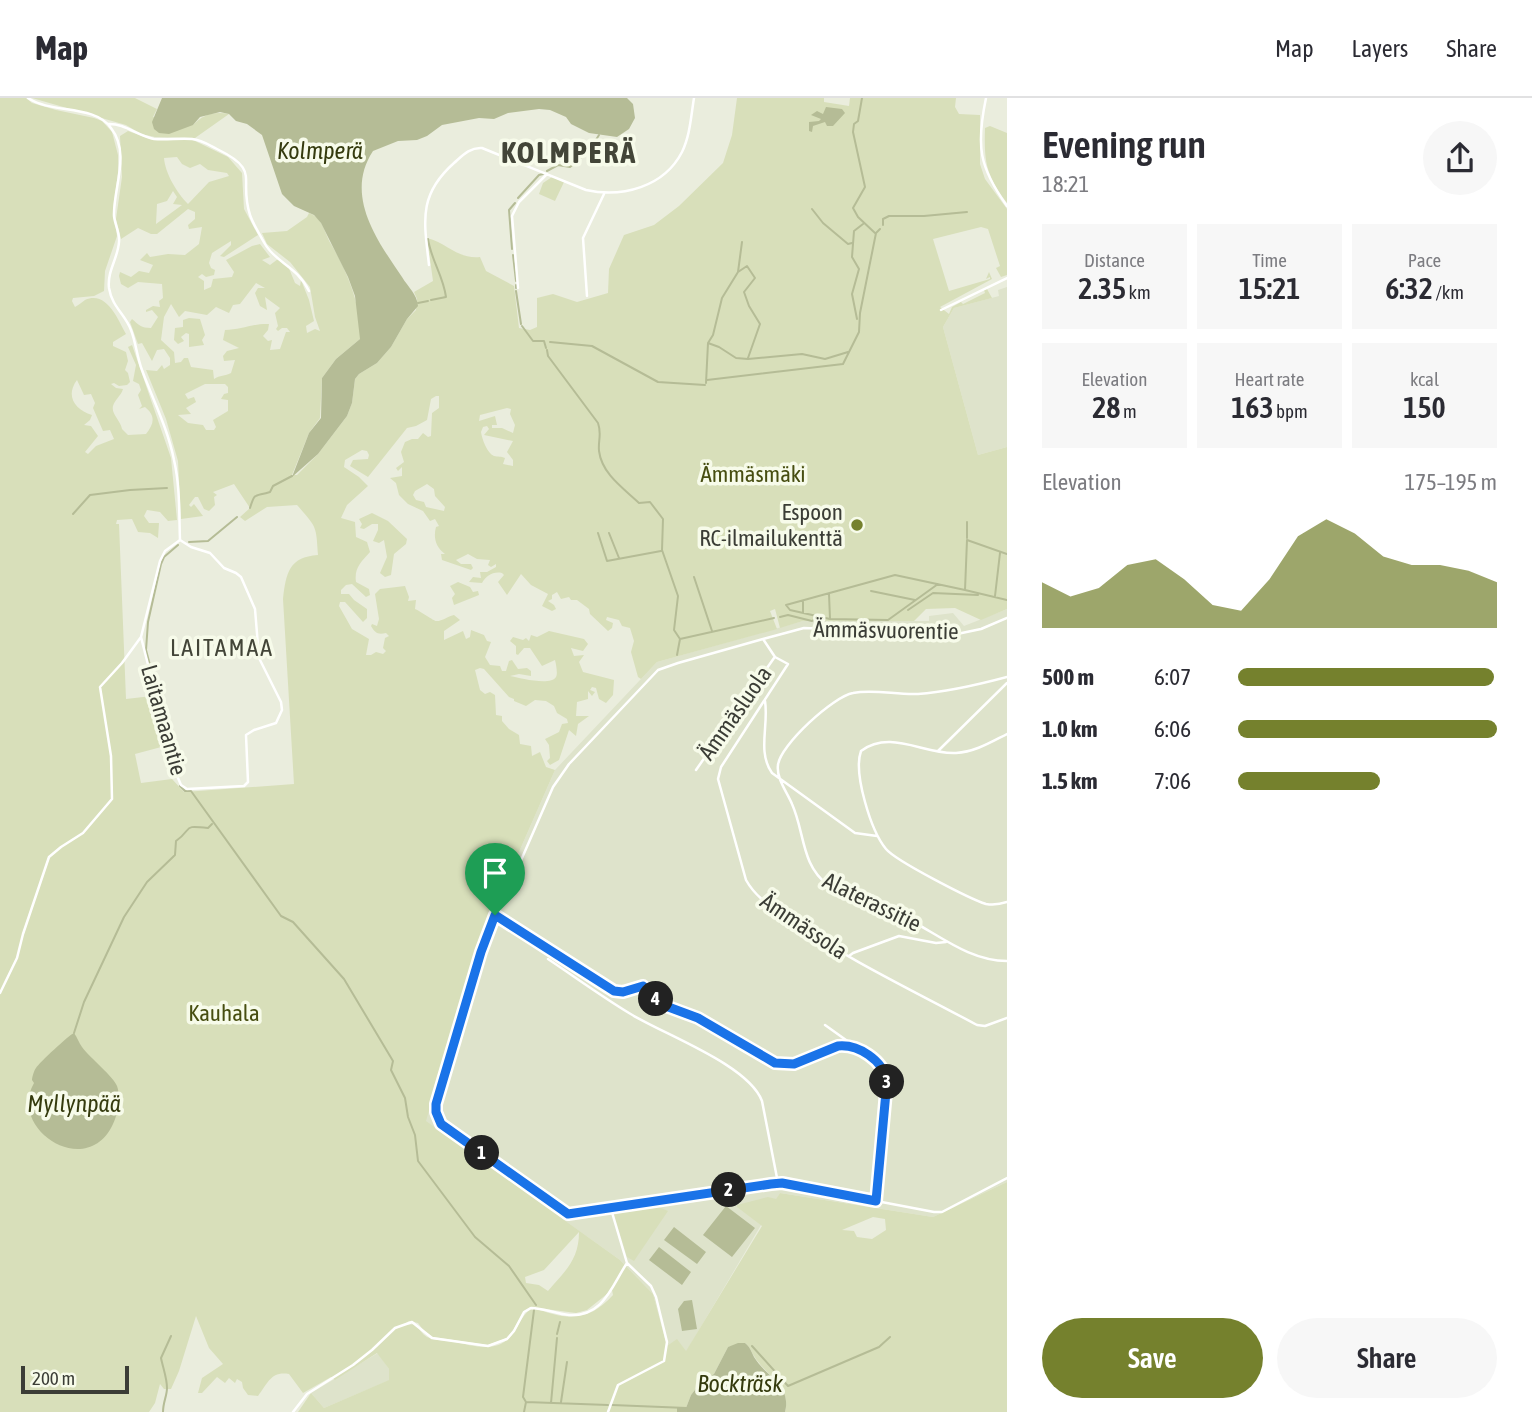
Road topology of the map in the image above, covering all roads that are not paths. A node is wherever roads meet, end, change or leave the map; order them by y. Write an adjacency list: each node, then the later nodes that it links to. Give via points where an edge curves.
1 (28, 98): 4 (street)
2 (694, 98): 6 (street, via 689,132 674,165 640,188)
3 (984, 98): 7 (street, via 983,164)
4 (108, 124): 11 (street, via 155,139 202,141 236,159 246,174 253,223 266,246 295,270); 14 (street, via 120,155 114,214 120,241 109,288 116,308 130,326 174,458)
5 (547, 174): 6 (street); 8 (street, via 482,148 464,154 428,197 424,223); 10 (street, via 519,202 512,216)
6 (604, 194): 12 (street, via 583,238)
7 (1007, 206)
8 (429, 265)
9 (1007, 278): 13 (street)
10 (518, 288)
11 (309, 290)
12 (587, 296)
13 (941, 310)
14 (180, 540): 16 (street, Laitamaantie, via 164,551); 16 (street, Laitamaantie, via 210,553 241,578 255,609 259,658 281,702 276,723 246,735 246,785 190,789 181,785)
15 (1007, 618): 17 (street, Ämmäsvuorentie, via 957,634 804,628)
16 (141, 637): 34 (street, via 100,687 110,747 112,799 83,833 50,857 17,958)
17 (763, 639): 18 (street, Ämmäsvuorentie); 29 (street, Ämmäsvuorentie, via 666,667 652,676 559,776)
18 (775, 657): 19 (street, Ämmäsvuorentie); 25 (street, Ämmäsluola)
19 (788, 664): 22 (street, Ämmässola)
20 (1007, 677): 26 (street, via 916,694 845,695 784,748 777,766)
21 (1007, 683): 24 (street)
22 (765, 701): 26 (street, Alaterassitie, via 766,764); 31 (street, Ämmässola, via 718,773 746,880 759,898)
23 (1007, 734): 24 (street, via 967,752)
24 (938, 751): 27 (street, via 891,741 861,751 860,779)
25 (695, 770)
26 (779, 777): 27 (street, via 855,833); 30 (street, Alaterassitie, via 797,814 807,858 819,878)
27 (877, 836): 28 (street, via 894,856 972,898 988,904)
28 (1007, 902)
29 (495, 915): 37 (street, via 614,991 643,986 663,1005 698,1018 775,1063 794,1064 838,1046); 41 (street, Ämmäsvuorentie, via 436,1104 438,1118 561,1211)
30 (948, 942): 31 (street, via 899,936); 33 (street, Alaterassitie, via 981,958)
31 (849, 956): 35 (street, Ämmässola, via 977,1025)
32 (548, 959): 39 (street, via 631,1014 698,1048 757,1090)
33 (1007, 961)
34 (0, 993)
35 (1007, 1018)
36 (825, 1025): 37 (street)
37 (857, 1048): 40 (street, via 882,1067 887,1081)
38 (1007, 1178): 40 (street, Ämmäsvuorentie, via 942,1212)
39 (778, 1183): 40 (street, Ämmäsvuorentie); 41 (street, Ämmäsvuorentie)
40 (876, 1201)
41 (611, 1208): 42 (street)
42 (627, 1263): 43 (street, via 609,1296 590,1310 566,1315 531,1308 497,1344 432,1338 412,1322 397,1326 363,1358 307,1395); 44 (street, via 653,1289 667,1351 664,1361 620,1382)
43 (293, 1412)
44 (608, 1412)

